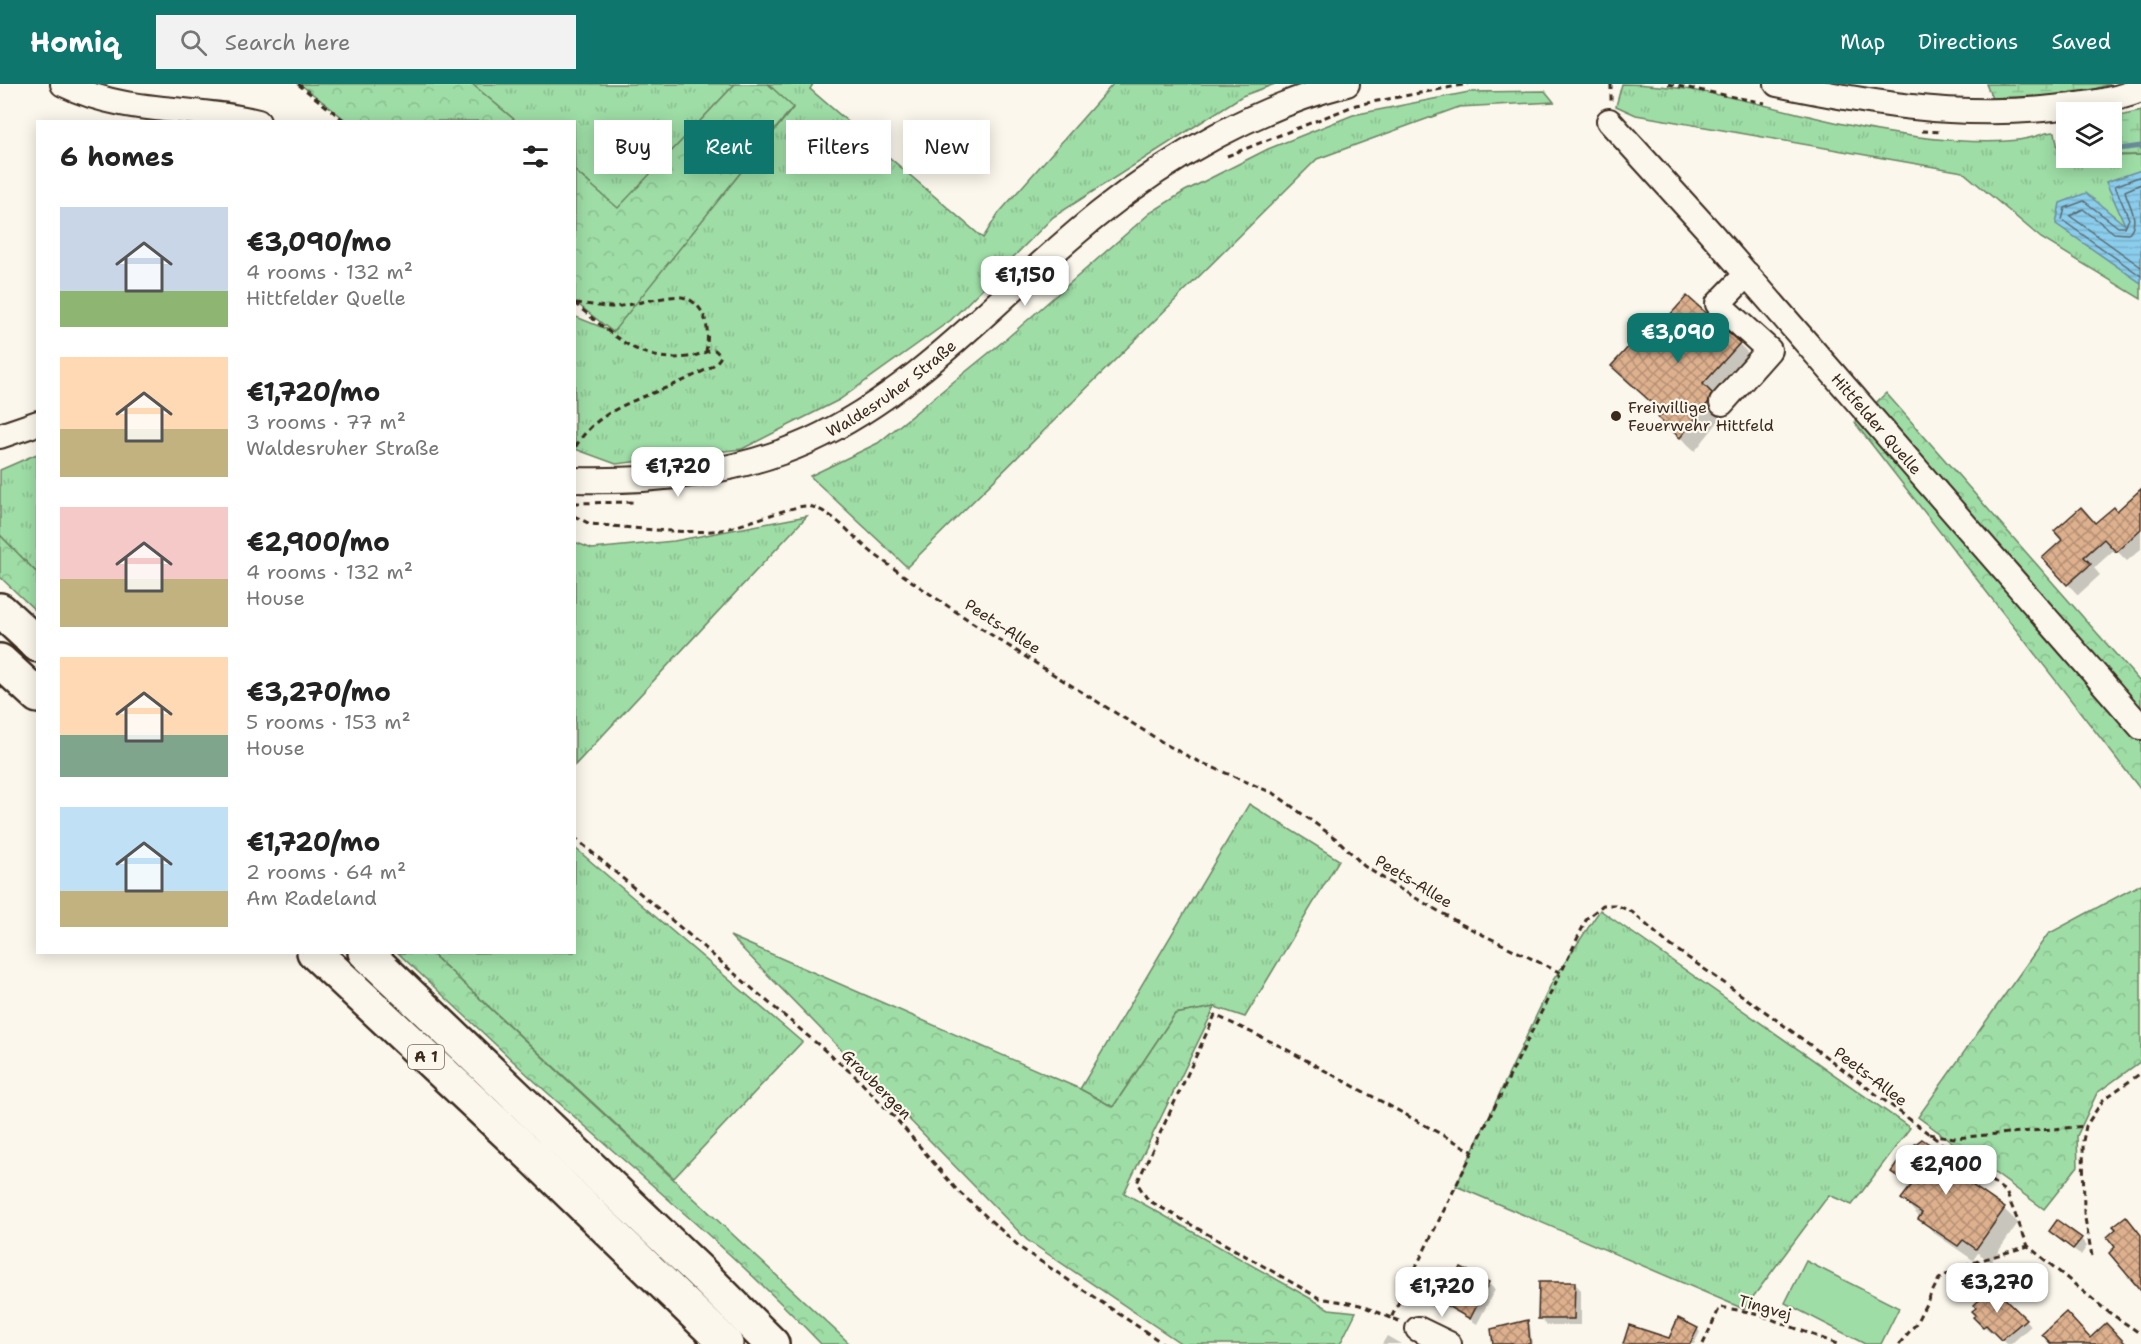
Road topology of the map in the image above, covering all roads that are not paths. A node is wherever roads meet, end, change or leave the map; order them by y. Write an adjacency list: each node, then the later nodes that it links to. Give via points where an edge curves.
1 (63, 84): 5 (street, via 85,95 140,108)
2 (1347, 84): 11 (street, Waldesruher Straße, via 1231,128 1139,183 1099,213 932,361 888,395 810,440 712,471 658,479)
3 (1777, 84): 4 (street, via 1912,109 1974,112 2083,106)
4 (2141, 90)
5 (241, 120)
6 (1609, 121): 7 (street, Hittfelder Quelle)
7 (1747, 274): 8 (street, via 1718,304 1769,350); 16 (street, Hittfelder Quelle)
8 (1722, 403)
9 (36, 424): 10 (street)
10 (0, 436)
11 (576, 480)
12 (0, 610): 13 (highway)
13 (36, 643)
14 (0, 661): 15 (highway)
15 (36, 694)
16 (2141, 726)
17 (316, 954): 20 (highway, A 1)
18 (367, 954): 21 (highway, A 1)
19 (1418, 1329): 22 (street)
20 (726, 1344)
21 (772, 1344)
22 (1449, 1344)

